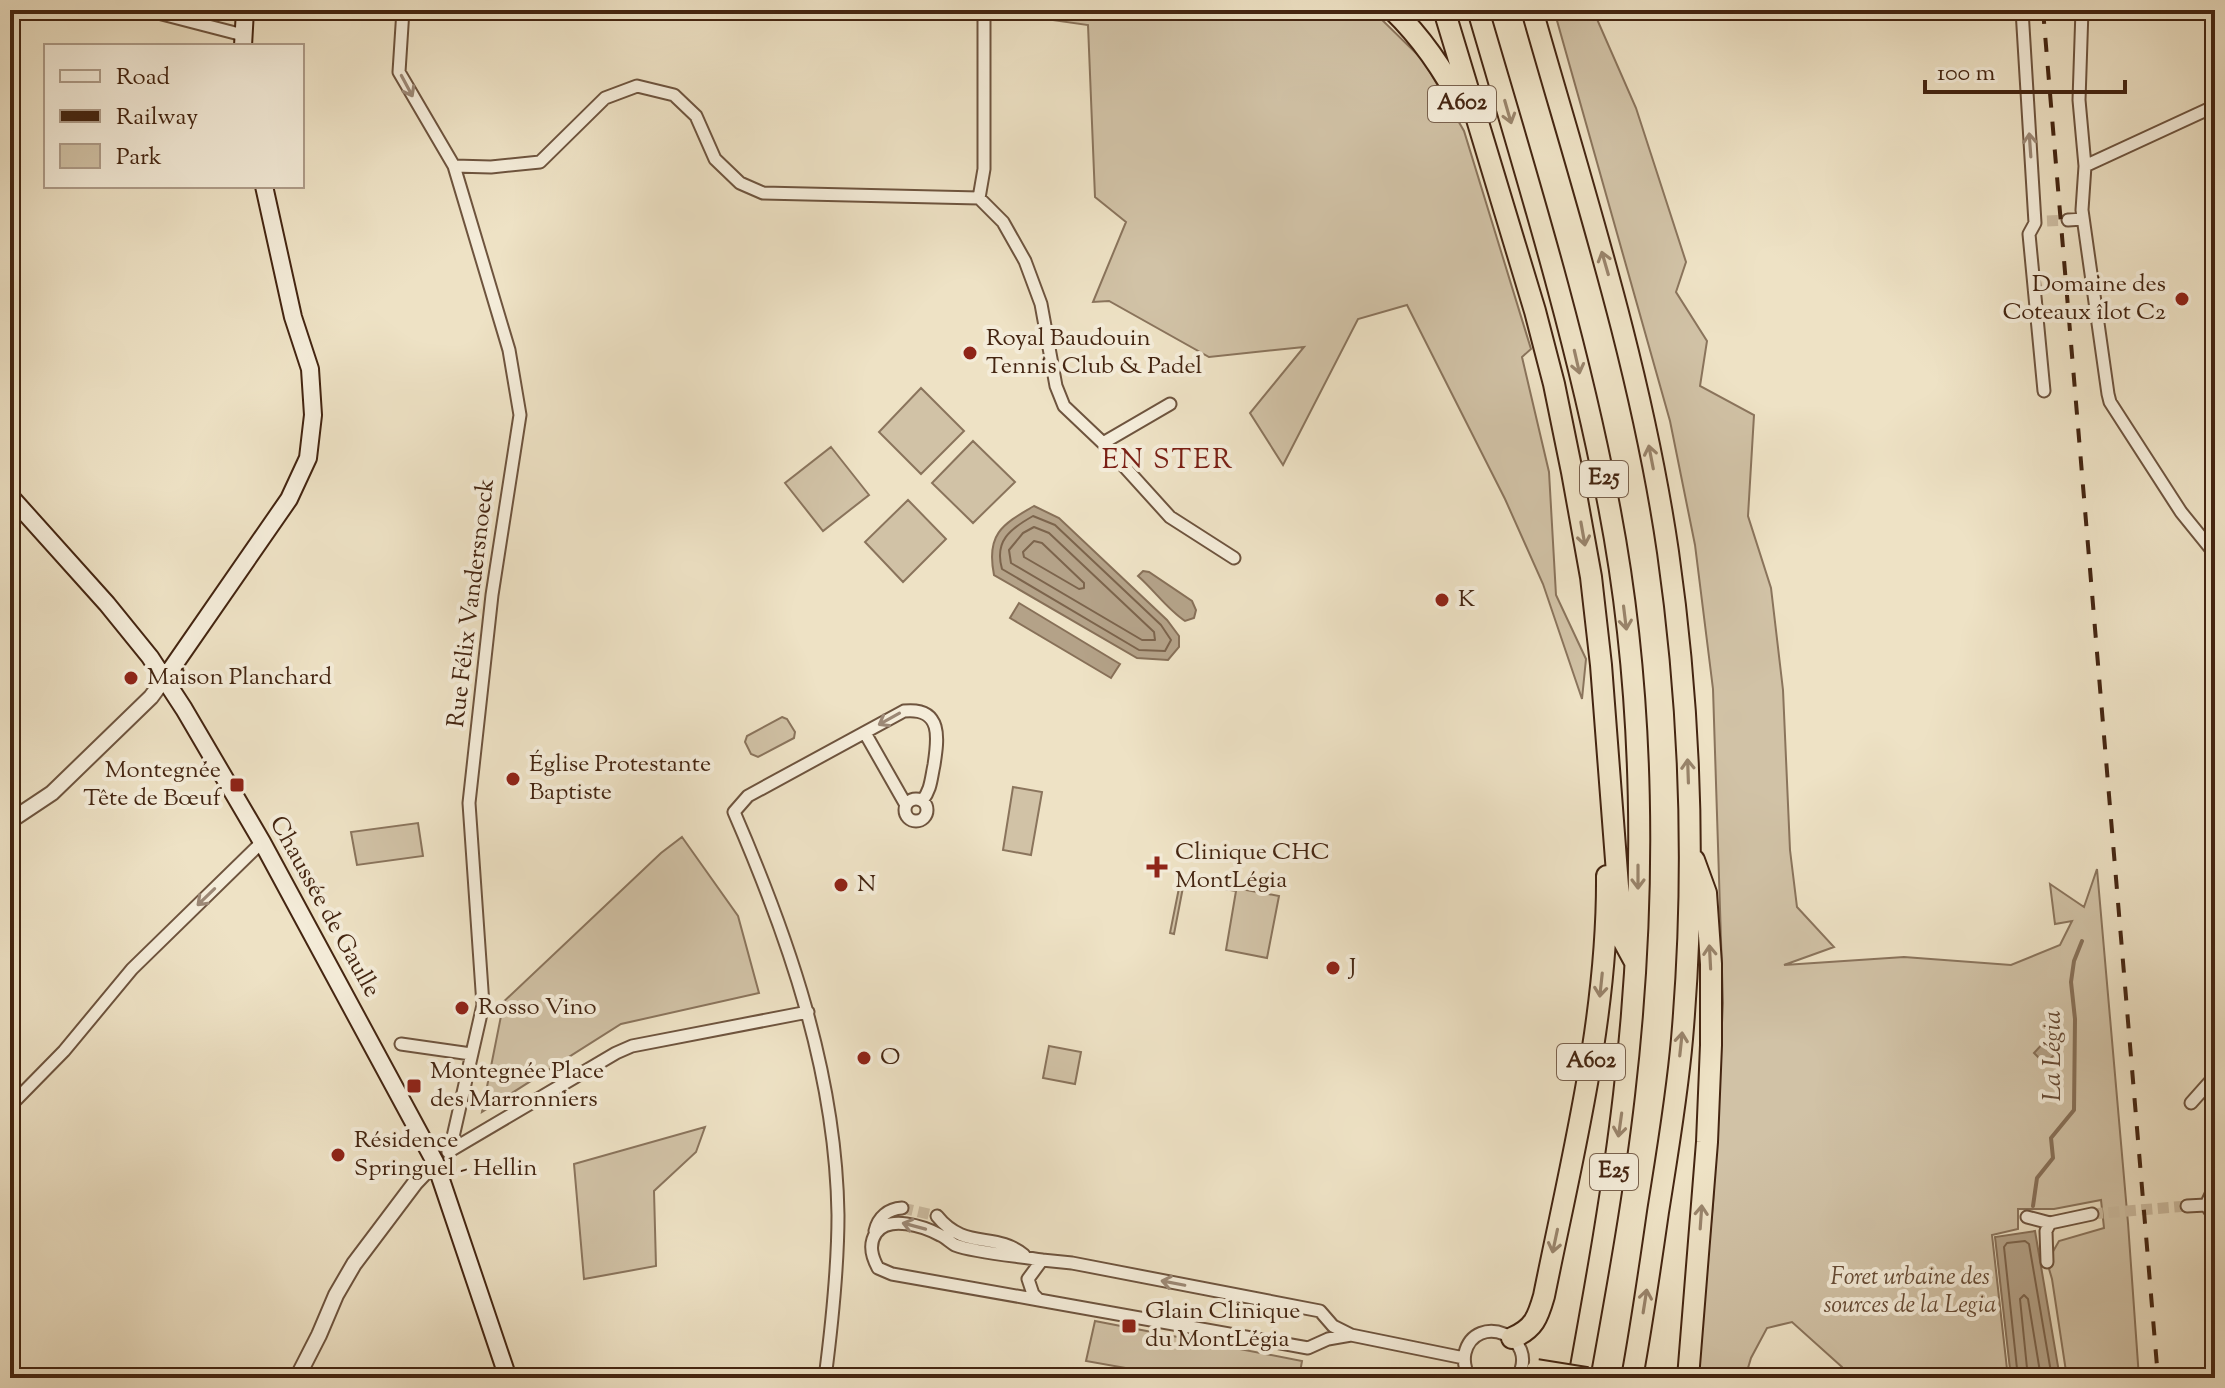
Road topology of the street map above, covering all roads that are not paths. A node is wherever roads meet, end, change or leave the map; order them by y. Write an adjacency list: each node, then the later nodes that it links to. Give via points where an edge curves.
1 (133, 10): 11 (street)
2 (245, 10): 11 (main road)
3 (403, 10): 13 (street, Rue Félix Vandersnoeck, one-way to 13, via 399,72)
4 (984, 10): 16 (street, via 984,169)
5 (1393, 10): 17 (highway, A602, via 1446,75 1470,120)
6 (1444, 10): 17 (highway)
7 (1478, 10): 34 (highway, E25, one-way to 34, via 1568,320 1608,498 1633,696)
8 (1532, 10): 33 (highway, E25, one-way to 8, via 1679,642 1652,464 1614,296)
9 (2022, 10): 20 (street, one-way to 9, via 2029,234 2041,222)
10 (2082, 10): 14 (street, via 2079,100)
11 (243, 40)
12 (2215, 106): 14 (street)
13 (454, 166): 16 (street, via 540,162 605,98 637,86 674,95 696,116 715,159 740,183 763,193); 37 (street, Rue Félix Vandersnoeck, via 509,350 520,415 492,595 469,803 483,1005)
14 (2085, 166): 18 (street)
15 (264, 188): 26 (main road, via 310,369 313,415 308,458 289,499)
16 (979, 198): 22 (street, via 1003,222 1025,261 1041,304 1064,406)
17 (1505, 213): 28 (highway, A602, one-way to 28, via 1554,384 1572,472 1591,577)
18 (2083, 219): 19 (street); 24 (street, via 2110,402 2181,512)
19 (2068, 220)
20 (2044, 391)
21 (1170, 404): 22 (street)
22 (1103, 443): 25 (street, via 1170,517)
23 (10, 496): 26 (main road, Chaussée de Gaulle)
24 (2215, 554)
25 (1234, 558)
26 (165, 678): 31 (street, via 52,793); 32 (main road, Chaussée de Gaulle)
27 (865, 733): 29 (street, one-way to 27, via 929,792 937,744 934,723 926,714 904,711); 30 (street); 35 (street, via 748,796 734,812 768,891)
28 (1609, 768): 34 (highway, via 1622,938); 58 (highway, A602, one-way to 58, via 1604,954 1588,1083 1537,1319)
29 (922, 801): 30 (street); 30 (street, via 927,812 920,821 907,816)
30 (906, 805)
31 (10, 821)
32 (262, 842): 40 (street, one-way to 40, via 132,969); 42 (main road, Chaussée de Gaulle)
33 (1690, 849): 67 (highway, E25, one-way to 33, via 1682,1044); 68 (highway, one-way to 33, via 1711,1045 1706,893)
34 (1636, 963): 65 (highway, E25, one-way to 65, via 1611,1189)
35 (808, 1012): 41 (street, via 632,1046); 63 (street, via 827,1103 838,1212)
36 (401, 1044): 37 (street)
37 (471, 1054): 41 (street, Rue Félix Vandersnoeck)
38 (2215, 1076): 39 (street)
39 (2191, 1103)
40 (10, 1106)
41 (450, 1150): 42 (street)
42 (435, 1162): 61 (street, via 354,1264); 62 (main road, Chaussée de Gaulle)
43 (2215, 1186): 44 (street)
44 (2206, 1205): 45 (street); 50 (street)
45 (2187, 1206)
46 (902, 1208): 52 (street, via 880,1218)
47 (2092, 1214): 51 (street)
48 (937, 1216): 53 (street, via 957,1235 1014,1247)
49 (2027, 1217): 51 (street)
50 (2215, 1218)
51 (2050, 1223): 55 (street)
52 (874, 1238): 53 (street, one-way to 52, via 955,1245 937,1233 899,1223 886,1224); 56 (street, via 872,1256 878,1268 892,1274)
53 (1028, 1258): 54 (street)
54 (1042, 1260): 56 (street, via 1028,1279); 57 (street, one-way to 54, via 1320,1311)
55 (2047, 1262)
56 (1039, 1300): 57 (street, via 1308,1348)
57 (1351, 1335): 59 (street)
58 (1512, 1338): 59 (street, via 1496,1331 1478,1335); 60 (street)
59 (1464, 1358): 64 (street)
60 (1525, 1371): 66 (highway, bridge)
61 (297, 1378)
62 (508, 1378)
63 (825, 1378)
64 (1470, 1378)
65 (1579, 1378)
66 (1587, 1378)
67 (1632, 1378)
68 (1688, 1378)

